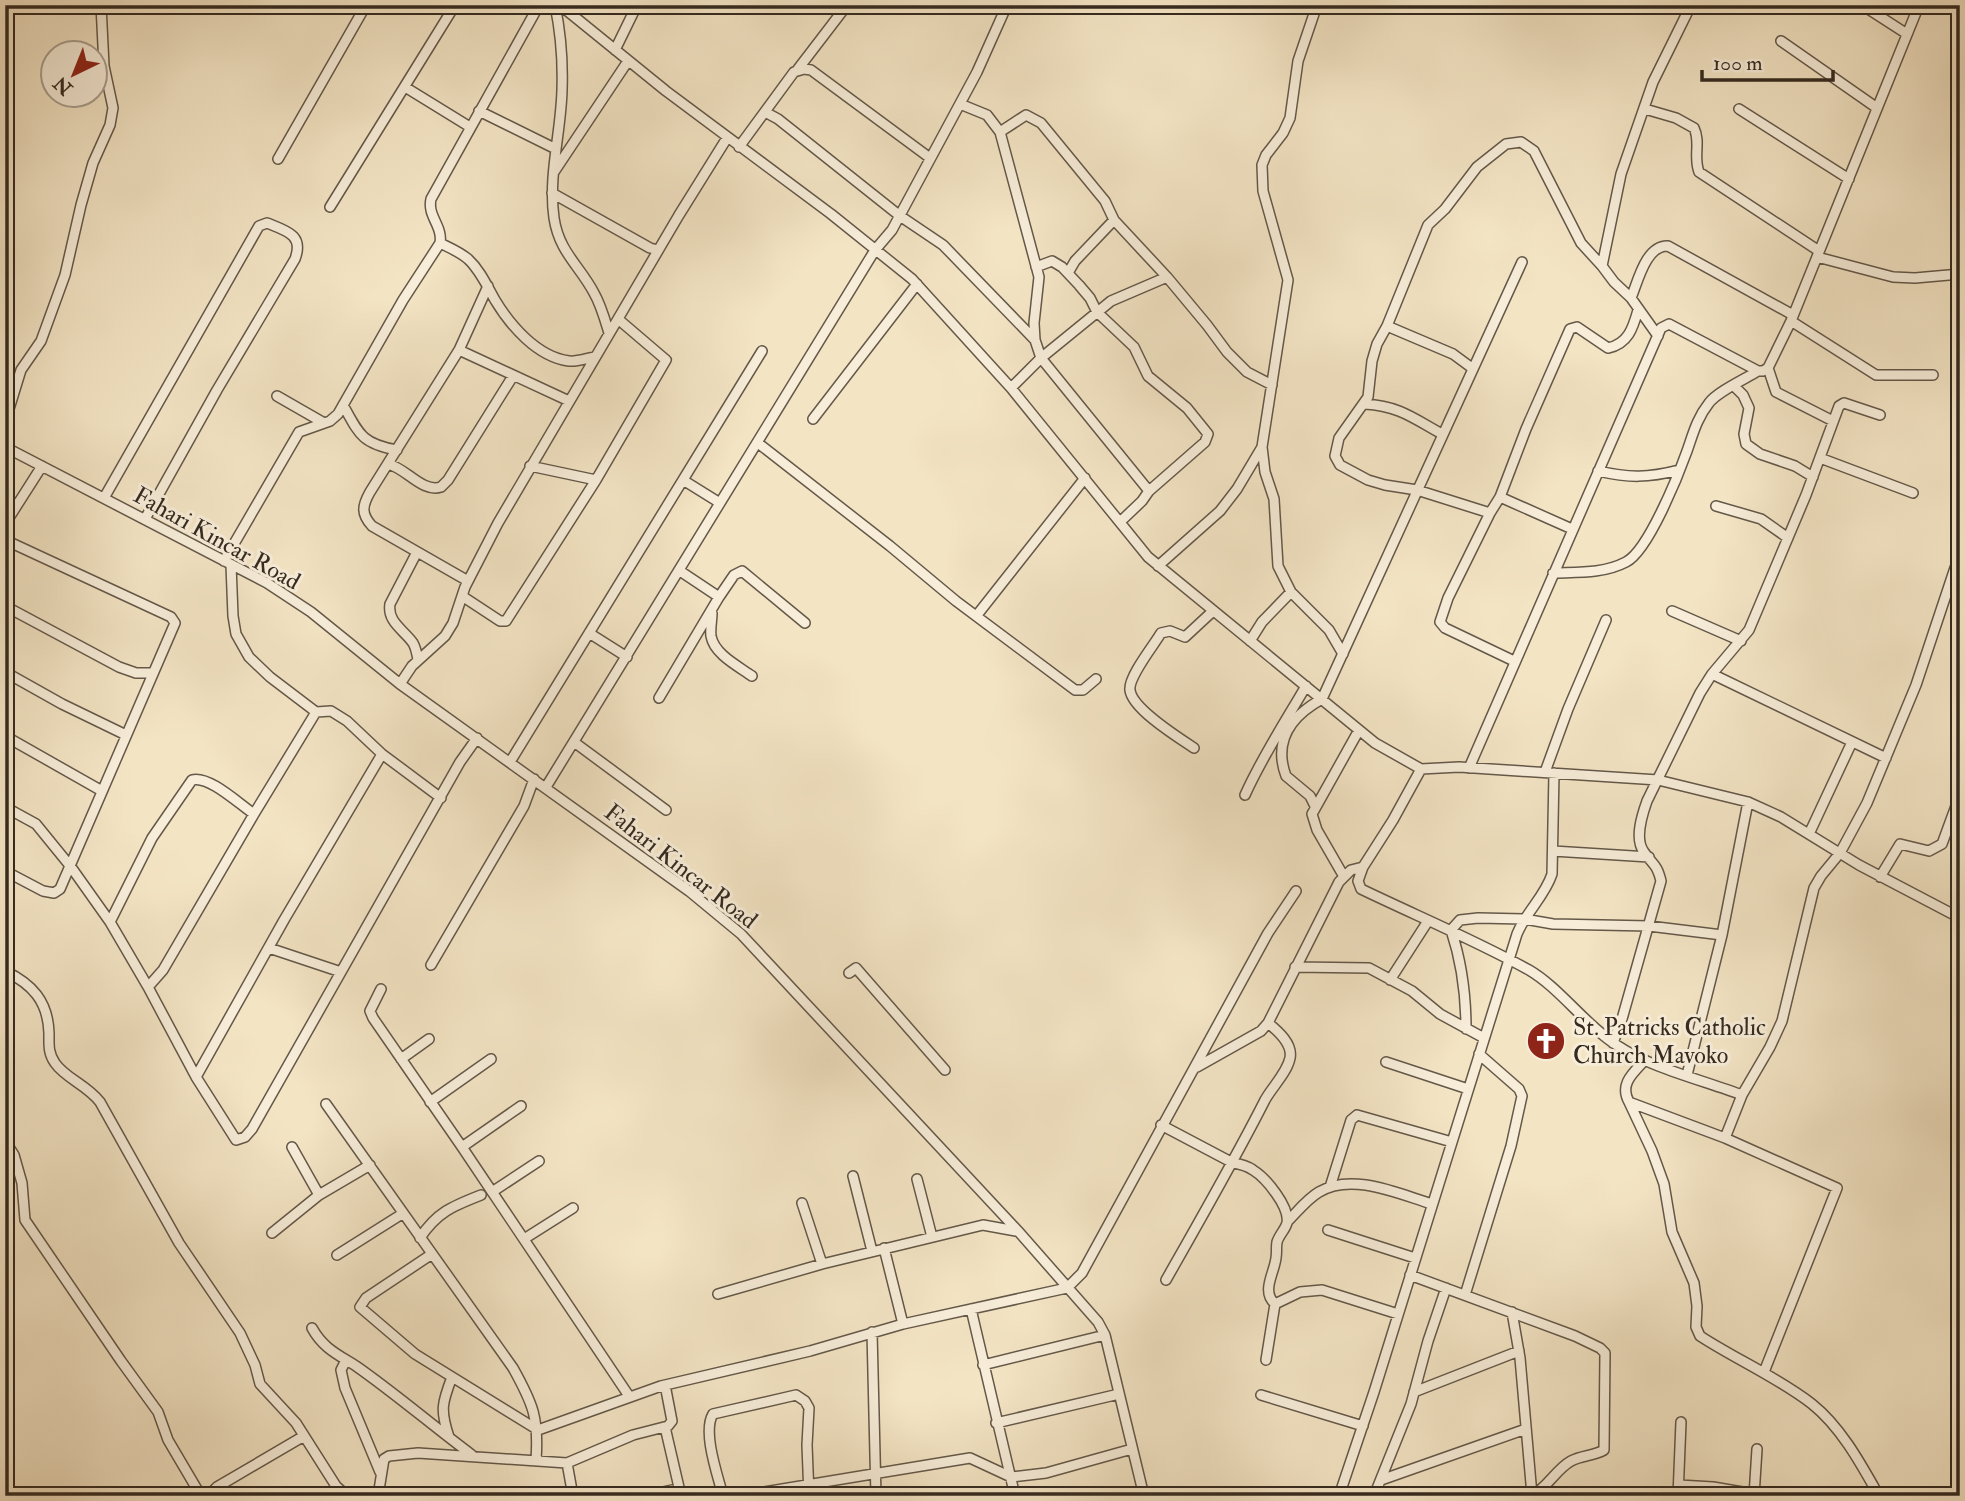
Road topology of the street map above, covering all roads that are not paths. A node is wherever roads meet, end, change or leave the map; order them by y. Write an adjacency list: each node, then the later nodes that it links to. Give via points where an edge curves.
1 (101, 5): 79 (street, via 104,66 113,108 110,125 80,205 65,275 41,341 20,370)
2 (366, 5): 32 (street)
3 (455, 5): 19 (street)
4 (539, 5): 24 (street)
5 (555, 5): 30 (street, via 562,35)
6 (560, 5): 16 (street)
7 (637, 5): 16 (street)
8 (847, 5): 18 (street)
9 (1007, 5): 20 (street)
10 (1317, 5): 69 (street, via 1298,61 1290,118 1262,165 1263,191 1288,280)
11 (1691, 5): 22 (street, via 1653,82)
12 (1862, 5): 14 (street)
13 (1919, 5): 14 (street)
14 (1907, 34): 21 (street)
15 (1781, 41): 21 (street)
16 (615, 50): 17 (street)
17 (628, 61): 28 (street); 33 (street)
18 (799, 69): 25 (street); 31 (street, via 811,70)
19 (405, 87): 26 (street); 36 (street)
20 (960, 104): 27 (street, via 987,115); 31 (street)
21 (1877, 108): 34 (street)
22 (1645, 109): 42 (street, via 1694,128 1699,172); 44 (street, via 1621,174)
23 (1740, 110): 34 (street)
24 (479, 111): 26 (street); 30 (street)
25 (765, 112): 29 (street); 37 (street)
26 (470, 127): 39 (street, via 429,206 442,233)
27 (1000, 132): 38 (street, via 1026,115 1036,118 1105,201); 45 (street)
28 (727, 138): 29 (street); 40 (street)
29 (739, 147): 41 (street)
30 (556, 149): 33 (street)
31 (930, 158): 37 (street)
32 (278, 159)
33 (553, 173): 35 (street)
34 (1849, 179): 42 (street)
35 (552, 193): 40 (street); 57 (street, via 558,235 594,292)
36 (330, 207)
37 (900, 216): 41 (street); 59 (street, via 943,245)
38 (1114, 220): 46 (street); 48 (street)
39 (440, 243): 50 (street, via 470,260); 75 (street)
40 (658, 250): 55 (street)
41 (875, 250): 49 (street); 82 (street)
42 (1818, 254): 47 (street, via 1893,277); 54 (street)
43 (1522, 262): 64 (street)
44 (1602, 266): 51 (street); 56 (street, via 1581,243 1534,151 1514,141 1477,167 1429,225)
45 (1036, 267): 46 (street, via 1052,261); 59 (street)
46 (1068, 273): 53 (street)
47 (1960, 274)
48 (1167, 277): 53 (street); 69 (street, via 1236,363)
49 (917, 284): 71 (street); 77 (street)
50 (488, 286): 60 (street); 62 (street, via 515,327 546,352 573,361)
51 (1631, 298): 52 (street); 54 (street, via 1653,252 1668,246)
52 (1638, 310): 58 (street); 99 (street, via 1630,334 1615,347 1608,348 1577,327 1570,329)
53 (1097, 312): 63 (street); 97 (street, via 1134,346 1148,376 1187,408 1208,434 1205,442)
54 (1792, 318): 65 (street); 67 (street, via 1876,375)
55 (618, 319): 57 (street); 94 (street, via 666,360)
56 (1387, 326): 64 (street, via 1453,354); 74 (street, via 1372,361)
57 (609, 333): 62 (street)
58 (1658, 336): 66 (street, via 1669,324); 91 (street)
59 (1035, 340): 63 (street)
60 (458, 350): 68 (street); 85 (street)
61 (762, 351): 95 (street)
62 (595, 356): 73 (street)
63 (1041, 358): 71 (street); 97 (street)
64 (1472, 368): 81 (street)
65 (1768, 368): 66 (street); 78 (street, via 1776,392)
66 (1758, 371): 70 (street)
67 (1933, 375)
68 (513, 376): 73 (street); 87 (street, via 441,487 428,487)
69 (1272, 386): 84 (street)
70 (1734, 386): 90 (street, via 1709,403); 92 (street, via 1749,408 1746,444)
71 (1012, 388): 93 (street)
72 (277, 396): 80 (street)
73 (569, 401): 89 (street)
74 (1365, 404): 81 (street, via 1388,406); 96 (street, via 1339,438 1337,461 1368,480)
75 (343, 405): 80 (street); 85 (street, via 364,439)
76 (1880, 415): 78 (street, via 1844,403)
77 (813, 419)
78 (1833, 421): 86 (street)
79 (5, 422)
80 (324, 423): 114 (street, via 299,432)
81 (1442, 434): 96 (street)
82 (758, 443): 102 (street); 126 (street)
83 (5, 447): 88 (street, Fahari Kincar Road)
84 (1262, 447): 115 (street, via 1220,511); 119 (street, via 1274,499 1278,566)
85 (397, 450): 87 (street)
86 (1820, 458): 92 (street); 98 (street)
87 (388, 464): 112 (street, via 364,503 365,517 372,526)
88 (42, 466): 100 (street, Fahari Kincar Road); 103 (street)
89 (530, 466): 94 (street); 118 (street)
90 (1679, 470): 91 (street, via 1653,477); 117 (street, via 1635,557 1596,572)
91 (1598, 471): 109 (street)
92 (1813, 477): 110 (street)
93 (1085, 478): 107 (street); 126 (street)
94 (596, 480): 120 (street, via 506,621)
95 (683, 480): 102 (street); 129 (street)
96 (1417, 490): 105 (street); 132 (street)
97 (1149, 491): 107 (street)
98 (1913, 493)
99 (1500, 497): 105 (street); 109 (street)
100 (104, 498): 106 (street, Fahari Kincar Road); 106 (street, via 259,226 267,222 284,230 297,240 295,259)
101 (5, 499): 103 (street)
102 (720, 503): 116 (street)
103 (17, 505): 108 (street)
104 (1716, 506): 110 (street, via 1761,519)
105 (1490, 513): 135 (street, via 1440,622)
106 (145, 519): 114 (street, Fahari Kincar Road)
107 (1119, 522): 115 (street)
108 (5, 524)
109 (1572, 529): 117 (street)
110 (1788, 538): 131 (street)
111 (5, 540): 137 (street, via 171,617 175,623)
112 (417, 552): 118 (street); 134 (street, via 389,611 414,646)
113 (1960, 561): 154 (street)
114 (227, 563): 141 (street, Fahari Kincar Road, via 311,612); 145 (street, via 240,644 270,677)
115 (1158, 566): 124 (street)
116 (680, 571): 121 (street); 133 (street)
117 (1553, 573): 135 (street)
118 (468, 581): 120 (street)
119 (1291, 592): 130 (street); 132 (street, via 1329,630)
120 (462, 596): 134 (street, via 446,636)
121 (719, 597): 123 (street); 128 (street, via 742,571)
122 (5, 606): 137 (street, via 119,667)
123 (712, 611): 139 (street, via 715,646); 143 (street)
124 (1213, 611): 130 (street); 152 (street, via 1185,637 1161,633 1129,689 1142,708)
125 (1672, 611): 131 (street)
126 (977, 615): 140 (street, via 1075,690 1083,690)
127 (1606, 620): 158 (street, via 1568,709)
128 (805, 623)
129 (589, 633): 133 (street); 155 (street)
130 (1250, 641): 142 (street)
131 (1741, 641): 138 (street)
132 (1343, 653): 144 (street)
133 (627, 657): 150 (street)
134 (418, 660): 141 (street)
135 (1514, 661): 156 (street)
136 (5, 672): 147 (street)
137 (153, 673): 147 (street)
138 (1712, 674): 151 (street); 160 (street)
139 (752, 676)
140 (1096, 678)
141 (400, 684): 149 (street, Fahari Kincar Road)
142 (1306, 686): 144 (street); 163 (street)
143 (659, 698)
144 (1322, 699): 146 (street); 167 (street, via 1294,719 1281,746 1286,776)
145 (317, 712): 153 (street, via 331,711 347,721); 170 (street)
146 (1359, 730): 157 (street); 167 (street)
147 (126, 735): 162 (street)
148 (5, 736): 162 (street)
149 (477, 738): 155 (street, Fahari Kincar Road); 165 (street)
150 (574, 742): 161 (street); 169 (street)
151 (1852, 742): 154 (street); 171 (street)
152 (1194, 748)
153 (382, 754): 165 (street); 188 (street)
154 (1886, 758): 173 (street)
155 (510, 762): 159 (street, Fahari Kincar Road)
156 (1469, 768): 157 (street); 158 (street)
157 (1421, 769): 176 (street)
158 (1550, 772): 160 (street); 172 (street)
159 (534, 779): 161 (street, Fahari Kincar Road); 190 (street, via 524,806)
160 (1658, 780): 166 (street); 174 (street, via 1641,820 1641,845)
161 (546, 788): 239 (street, Fahari Kincar Road, via 741,934)
162 (102, 791): 175 (street)
163 (1245, 795)
164 (1960, 795): 179 (street, via 1942,844 1929,851 1900,844)
165 (441, 798): 193 (street)
166 (1748, 802): 171 (street); 187 (street)
167 (1315, 806): 178 (street, via 1313,821)
168 (5, 807): 175 (street, via 36,824)
169 (666, 810)
170 (254, 814): 184 (street, via 208,781 192,780 152,838); 196 (street, via 163,970)
171 (1809, 834): 173 (street)
172 (1553, 851): 174 (street); 182 (street, via 1547,888)
173 (1840, 853): 179 (street); 213 (street, via 1814,888 1782,1021)
174 (1649, 857): 185 (street, via 1656,863 1661,881)
175 (71, 867): 177 (street, via 54,893); 184 (street)
176 (1363, 867): 178 (street); 183 (street, via 1358,880 1361,889)
177 (5, 871)
178 (1343, 875): 191 (street)
179 (1880, 877): 181 (street)
180 (1296, 891): 208 (street, via 1268,933)
181 (1960, 918)
182 (1524, 919): 185 (street); 186 (street, via 1464,919); 189 (street)
183 (1429, 921): 186 (street); 195 (street)
184 (110, 922): 196 (street)
185 (1649, 926): 187 (street); 202 (street)
186 (1451, 930): 189 (street); 199 (street, via 1460,957)
187 (1722, 935): 210 (street)
188 (269, 948): 193 (street); 211 (street)
189 (1508, 961): 200 (street); 202 (street, via 1539,978)
190 (431, 965)
191 (1295, 967): 195 (street, via 1363,967); 198 (street)
192 (5, 971): 281 (street, via 39,996 46,1010 48,1049 58,1068 100,1102 180,1243 240,1333 260,1384)
193 (341, 972): 211 (street, via 245,1137 236,1140)
194 (849, 973): 209 (street, via 856,968)
195 (1390, 979): 199 (street)
196 (148, 987): 211 (street)
197 (381, 989): 204 (street, via 370,1011)
198 (1268, 1023): 208 (street); 225 (street, via 1284,1039 1289,1061)
199 (1466, 1029): 200 (street)
200 (1484, 1038): 203 (street)
201 (429, 1039): 204 (street)
202 (1612, 1043): 206 (street)
203 (1479, 1054): 212 (street); 255 (street, via 1519,1089 1522,1097)
204 (401, 1059): 214 (street)
205 (491, 1059): 214 (street)
206 (1645, 1059): 210 (street); 215 (street, via 1624,1087)
207 (1387, 1062): 212 (street)
208 (1195, 1068): 218 (street)
209 (945, 1070)
210 (1688, 1075): 213 (street)
211 (196, 1077)
212 (1468, 1089): 221 (street)
213 (1742, 1095): 219 (street)
214 (430, 1102): 223 (street)
215 (1629, 1102): 219 (street); 268 (street, via 1664,1184 1672,1232 1694,1283 1697,1331)
216 (326, 1104): 226 (street)
217 (521, 1106): 223 (street)
218 (1161, 1125): 225 (street); 252 (street, via 1082,1273)
219 (1725, 1138): 268 (street, via 1837,1188)
220 (5, 1141): 296 (street, via 22,1183 26,1220 158,1412 168,1440)
221 (1452, 1142): 229 (street, via 1357,1115 1351,1120); 234 (street)
222 (292, 1147): 231 (street)
223 (462, 1147): 230 (street)
224 (539, 1161): 230 (street)
225 (1233, 1163): 237 (street, via 1265,1179); 251 (street)
226 (370, 1165): 231 (street); 236 (street)
227 (853, 1176): 245 (street)
228 (917, 1179): 241 (street)
229 (1330, 1186): 234 (street, via 1367,1186); 237 (street)
230 (492, 1192): 243 (street)
231 (319, 1195): 240 (street)
232 (481, 1195): 242 (street, via 439,1214)
233 (802, 1203): 249 (street)
234 (1432, 1204): 248 (street)
235 (573, 1208): 243 (street)
236 (402, 1214): 242 (street); 247 (street)
237 (1287, 1222): 256 (street, via 1276,1244 1268,1289)
238 (1328, 1230): 248 (street)
239 (1018, 1231): 241 (street, via 983,1225); 252 (street, Fahari Kincar Road)
240 (272, 1233)
241 (932, 1237): 244 (street)
242 (420, 1238): 246 (street)
243 (524, 1239): 274 (street)
244 (884, 1248): 245 (street); 260 (street)
245 (872, 1251): 249 (street)
246 (432, 1254): 269 (street, via 366,1298 360,1307 415,1354); 280 (street, via 513,1368 527,1393)
247 (337, 1255)
248 (1415, 1258): 250 (street)
249 (822, 1264): 254 (street)
250 (1410, 1275): 253 (street); 259 (street)
251 (1166, 1280)
252 (1067, 1288): 257 (street); 263 (street, Fahari Kincar Road)
253 (1446, 1288): 255 (street); 271 (street)
254 (718, 1294)
255 (1465, 1295): 258 (street)
256 (1275, 1304): 259 (street, via 1300,1292 1322,1290); 266 (street)
257 (971, 1309): 260 (street); 267 (street)
258 (1512, 1312): 264 (street); 310 (street, via 1600,1348 1607,1360 1604,1450 1567,1464)
259 (1398, 1314): 277 (street)
260 (903, 1324): 262 (street)
261 (312, 1328): 265 (street, via 330,1352)
262 (872, 1332): 270 (street); 289 (street)
263 (1105, 1335): 267 (street); 272 (street, Fahari Kincar Road)
264 (1519, 1351): 271 (street); 279 (street)
265 (346, 1360): 282 (street); 288 (street, via 341,1370 345,1388)
266 (1266, 1360)
267 (983, 1365): 276 (street)
268 (1765, 1372): 312 (street, via 1813,1405 1838,1431)
269 (452, 1377): 280 (street); 282 (street, via 442,1403)
270 (661, 1386): 274 (street); 278 (street, via 666,1390 672,1421)
271 (1414, 1392): 291 (street)
272 (1118, 1394): 276 (street); 283 (street, Fahari Kincar Road)
273 (1261, 1395): 277 (street)
274 (629, 1396): 280 (street)
275 (1681, 1422): 292 (street)
276 (996, 1423): 290 (street)
277 (1363, 1426): 308 (street)
278 (665, 1427): 287 (street, via 633,1435); 294 (street)
279 (1526, 1429): 291 (street); 310 (street)
280 (538, 1430): 286 (street)
281 (304, 1436): 297 (street); 298 (street)
282 (450, 1438): 285 (street)
283 (1132, 1449): 290 (street); 307 (street, Fahari Kincar Road)
284 (1757, 1450): 295 (street)
285 (474, 1456): 286 (street); 288 (street, via 389,1455)
286 (536, 1460): 287 (street)
287 (567, 1463): 300 (street)
288 (381, 1473): 299 (street)
289 (876, 1474): 290 (street, via 970,1458); 293 (street); 305 (street)
290 (1011, 1477): 306 (street)
291 (1381, 1480): 309 (street)
292 (1679, 1485): 295 (street); 311 (street)
293 (809, 1491): 303 (street, via 809,1408 796,1395 713,1414 710,1440); 304 (street)
294 (681, 1493): 301 (street); 302 (street)
295 (1754, 1495)
296 (201, 1496)
297 (208, 1496)
298 (347, 1496)
299 (378, 1496)
300 (573, 1496)
301 (644, 1496)
302 (695, 1496)
303 (723, 1496)
304 (739, 1496)
305 (876, 1496)
306 (1015, 1496)
307 (1144, 1496)
308 (1339, 1496)
309 (1374, 1496)
310 (1532, 1496)
311 (1678, 1496)
312 (1879, 1496)

